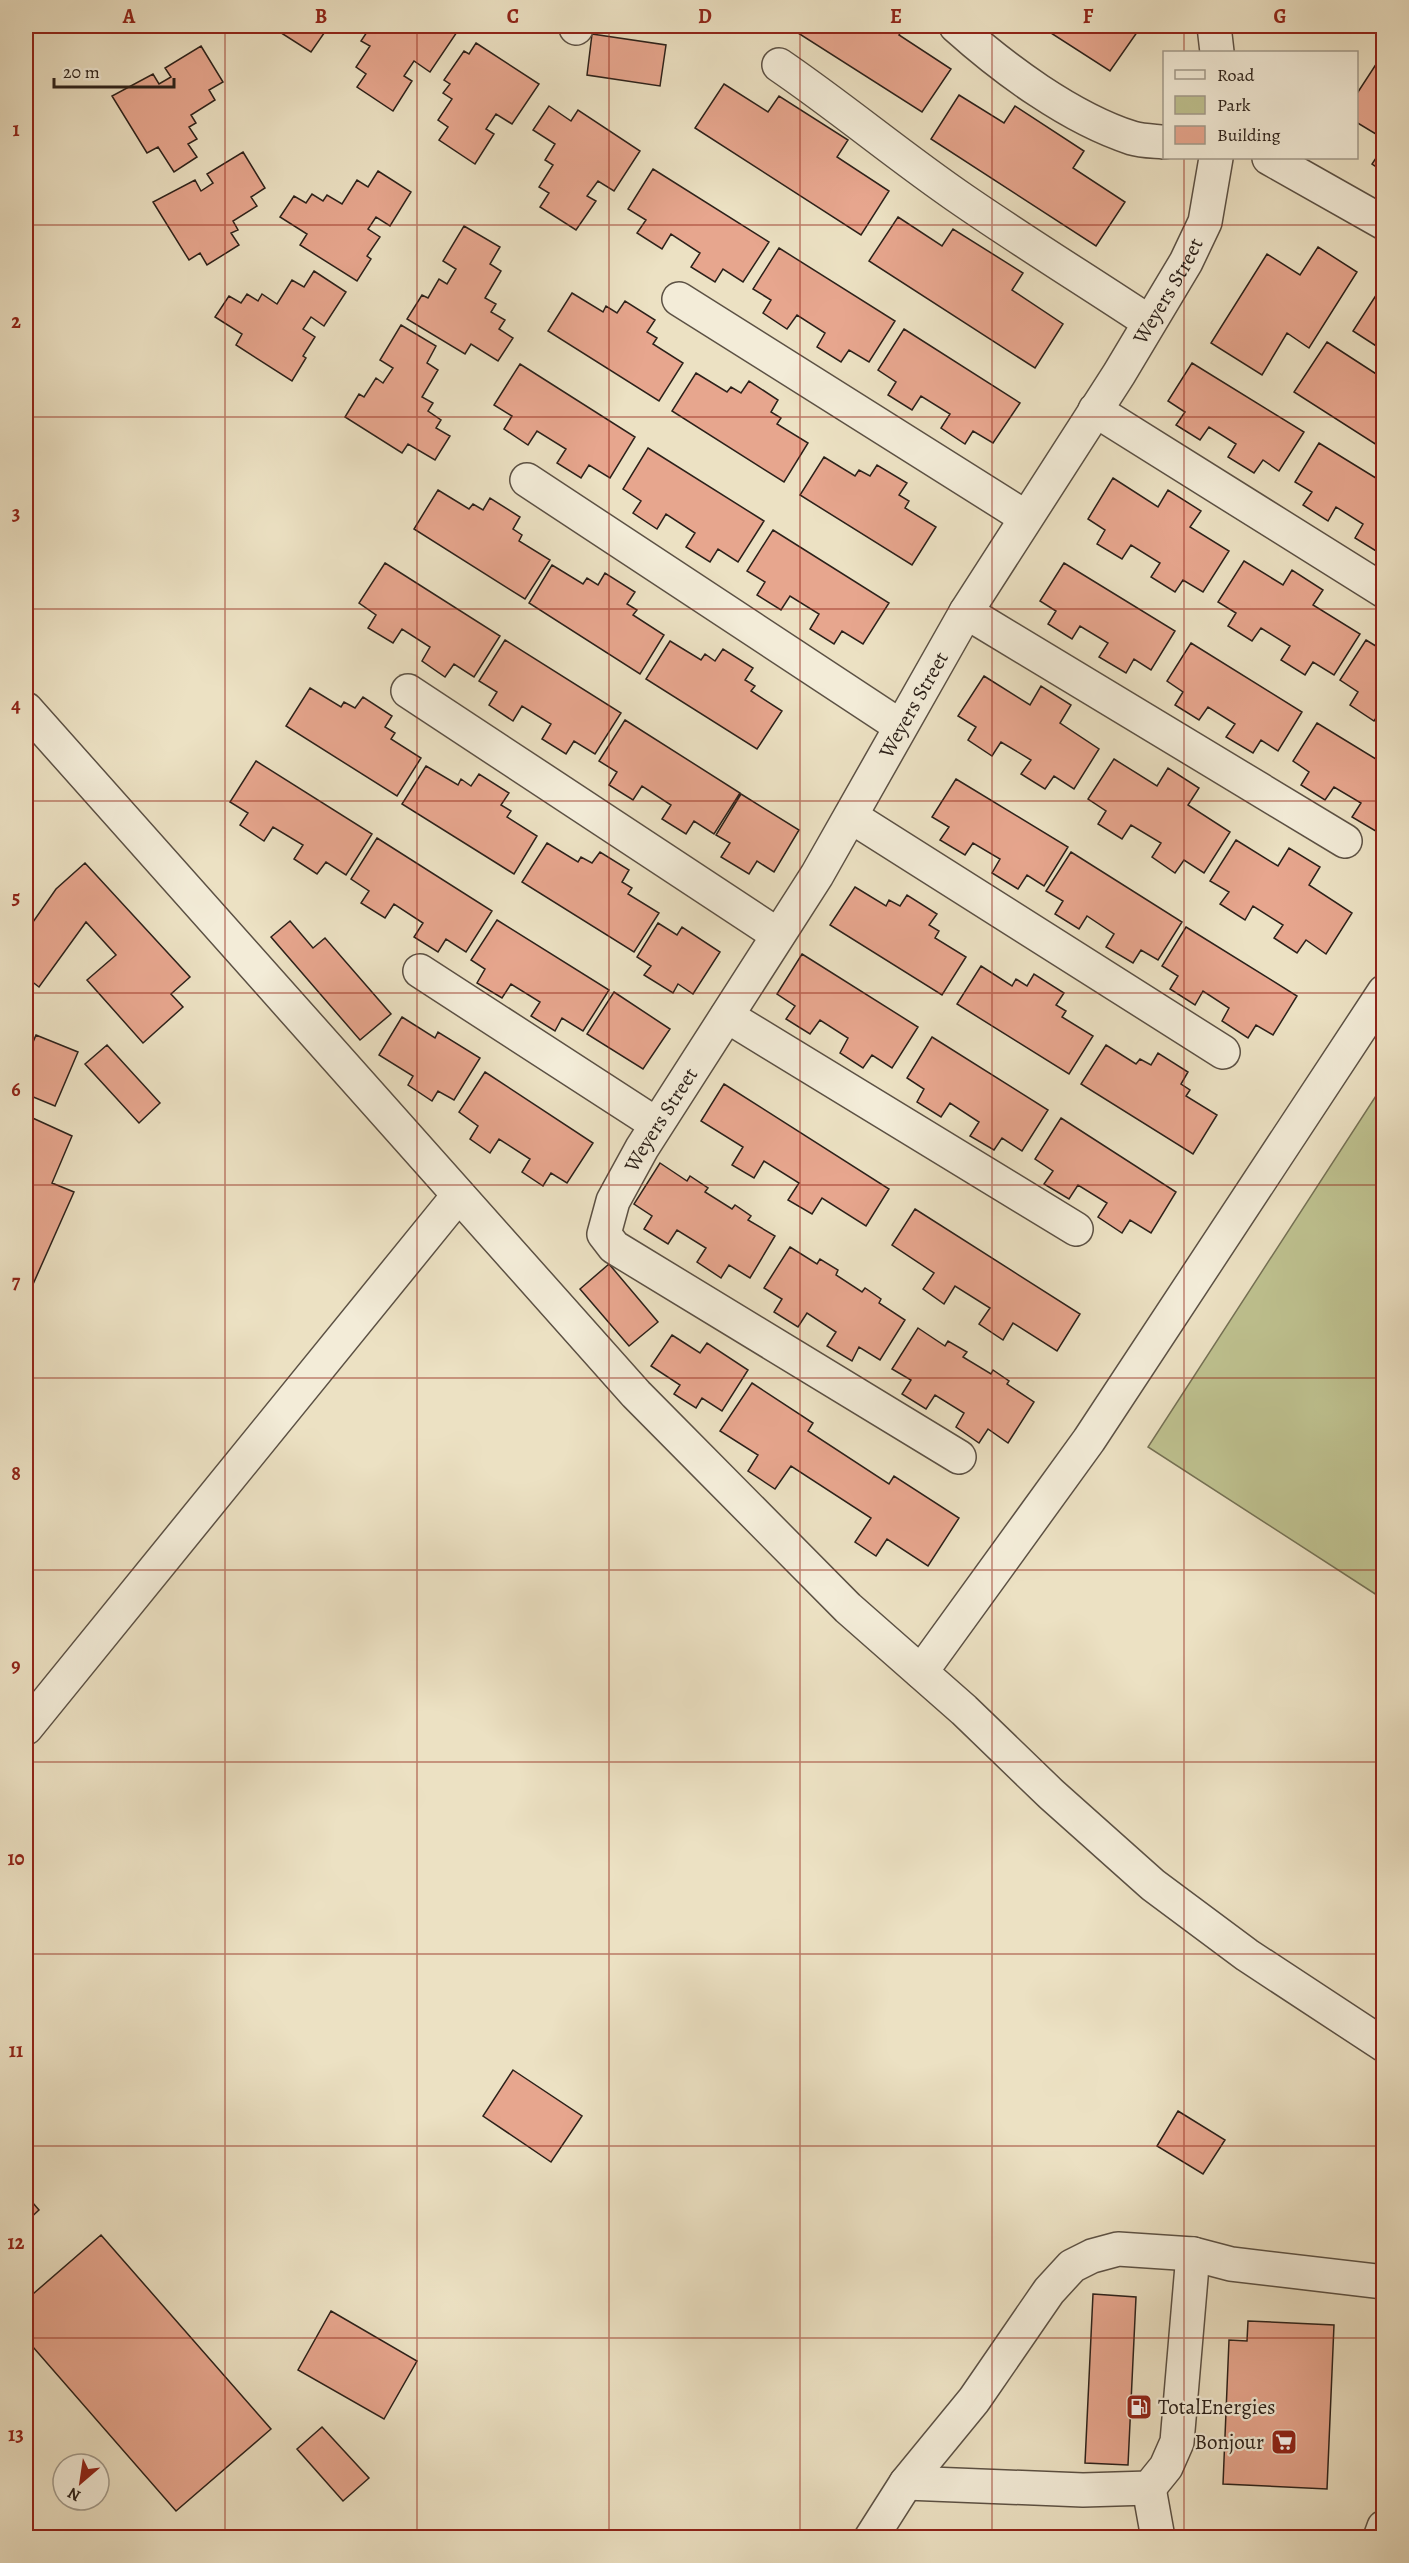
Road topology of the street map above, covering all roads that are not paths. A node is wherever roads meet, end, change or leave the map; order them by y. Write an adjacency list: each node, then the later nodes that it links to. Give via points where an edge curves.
1 (956, 26): 5 (street, via 1023,79 1072,109 1134,139)
2 (1214, 26): 3 (street)
3 (1217, 51)
4 (779, 65): 10 (street, via 965,202)
5 (1163, 142)
6 (1216, 159): 10 (street, Weyers Street, via 1205,222)
7 (1271, 159): 8 (street)
8 (1383, 223)
9 (679, 299): 13 (street)
10 (1149, 322): 11 (street, Weyers Street)
11 (1095, 410): 13 (street, Weyers Street); 14 (street)
12 (527, 480): 18 (street)
13 (1025, 517): 15 (street, Weyers Street)
14 (1383, 591)
15 (966, 612): 18 (street, Weyers Street); 20 (street)
16 (408, 692): 21 (street)
17 (26, 709): 27 (street)
18 (900, 726): 19 (street, Weyers Street)
19 (852, 817): 21 (street, Weyers Street); 25 (street)
20 (1345, 841)
21 (778, 935): 24 (street, Weyers Street)
22 (420, 971): 26 (street)
23 (1383, 993): 30 (street, via 1089,1440)
24 (727, 1016): 26 (street, Weyers Street); 28 (street)
25 (1223, 1052)
26 (656, 1124): 29 (street, Weyers Street, via 613,1201 604,1234 614,1247)
27 (458, 1196): 30 (street, via 636,1394 848,1608); 31 (street)
28 (1076, 1229)
29 (959, 1457)
30 (921, 1672): 32 (street, via 1153,1885 1247,1955)
31 (26, 1728)
32 (1383, 2045)
33 (1193, 2254): 34 (street, via 1231,2264); 35 (street, via 1118,2249 1072,2266 1049,2291 974,2400); 36 (street, via 1177,2442 1166,2468)
34 (1383, 2282)
35 (906, 2483): 36 (street, via 1083,2490); 38 (street)
36 (1149, 2488): 39 (street)
37 (1383, 2527): 40 (street)
38 (871, 2538)
39 (1158, 2538)
40 (1380, 2538)

